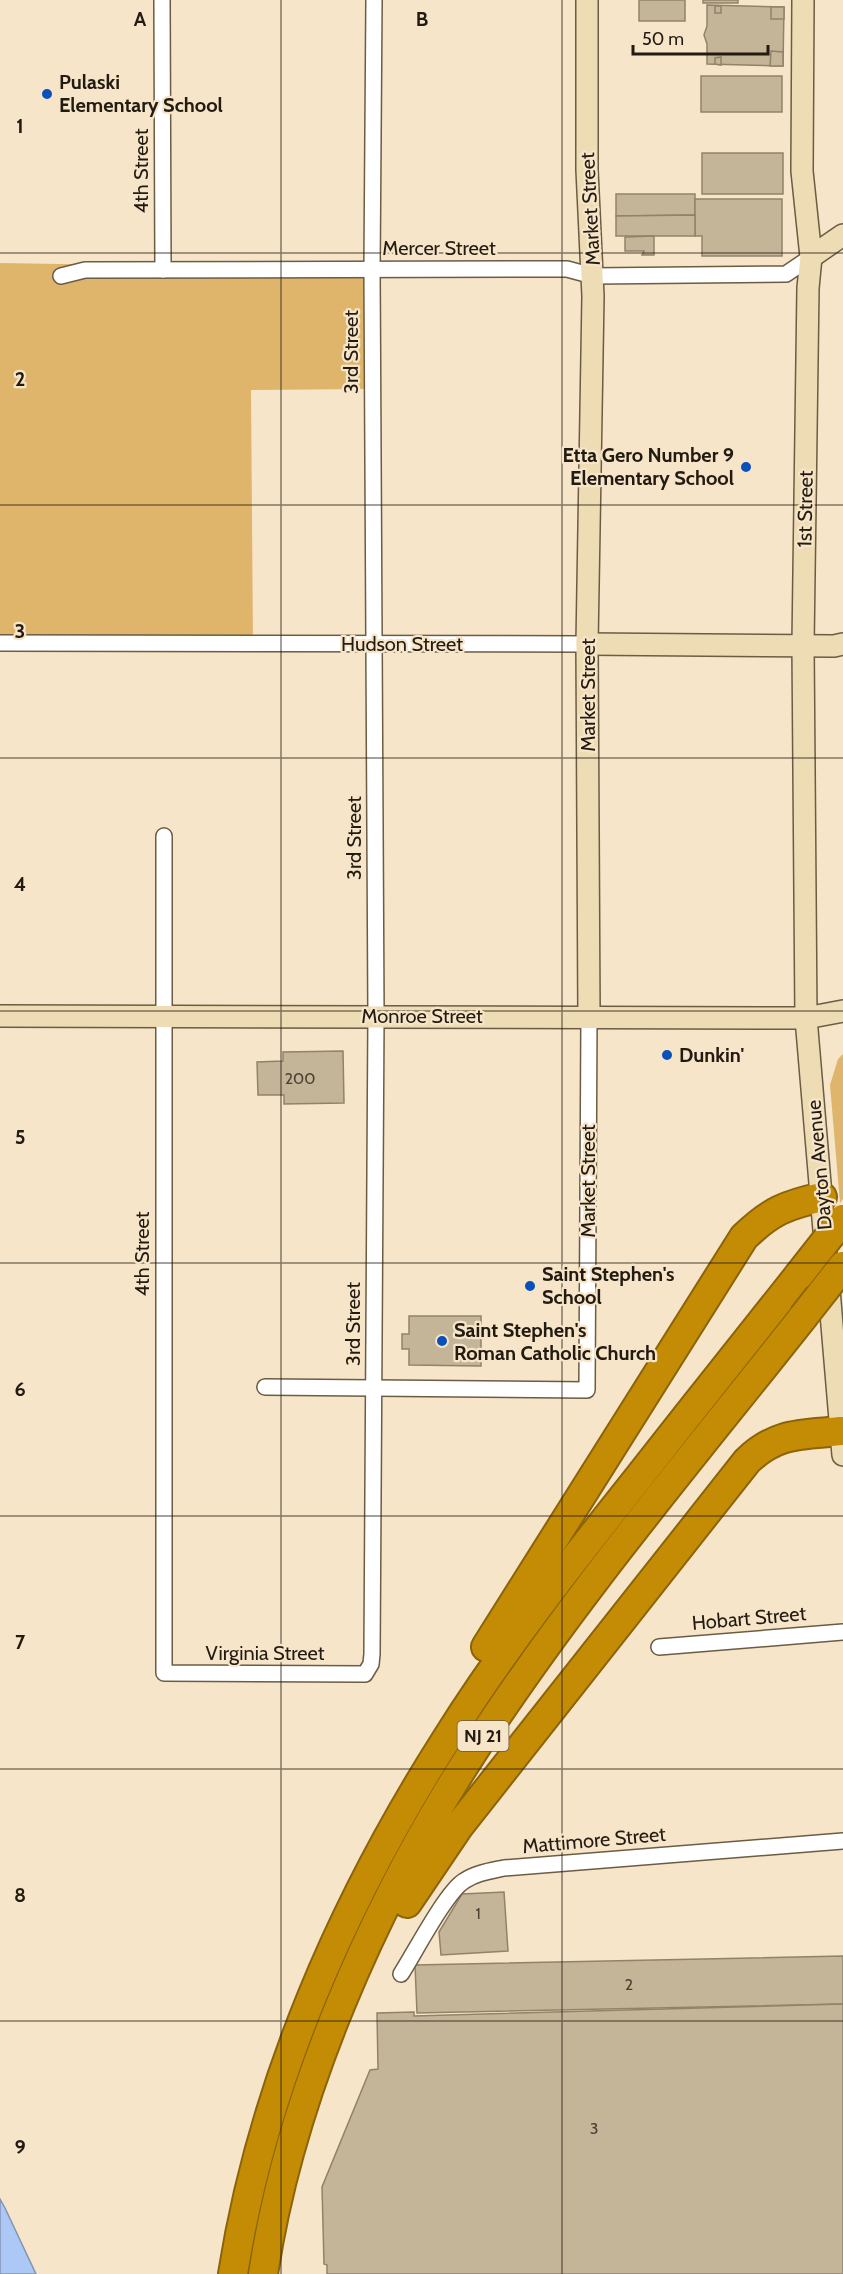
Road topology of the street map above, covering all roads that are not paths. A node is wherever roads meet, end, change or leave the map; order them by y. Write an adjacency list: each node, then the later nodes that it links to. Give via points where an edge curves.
1 (162, 0): 8 (street, 4th Street)
2 (374, 0): 7 (street, 3rd Street)
3 (587, 0): 10 (street, Market Street, via 587,170)
4 (803, 0): 6 (street, 1st Street, via 802,171)
5 (843, 235): 6 (street)
6 (811, 257): 10 (street, Mercer Street, via 786,274); 15 (street, 1st Street)
7 (372, 269): 8 (street, Mercer Street); 10 (street, Mercer Street, via 567,269); 12 (street, 3rd Street)
8 (163, 270): 9 (street, Mercer Street, via 85,270)
9 (61, 276)
10 (593, 276): 13 (street, Market Street)
11 (0, 644): 12 (street, Hudson Street)
12 (374, 644): 13 (street, Hudson Street); 20 (street, 3rd Street)
13 (587, 644): 15 (street, Hudson Street); 21 (street, Market Street)
14 (843, 644): 15 (street, Hudson Street)
15 (803, 645): 22 (street, 1st Street)
16 (164, 836): 19 (street, 4th Street)
17 (843, 1011): 22 (street, Monroe Street)
18 (0, 1016): 19 (street, Monroe Street)
19 (163, 1016): 20 (street, Monroe Street); 31 (street, 4th Street)
20 (376, 1016): 21 (street, Monroe Street); 27 (street, 3rd Street)
21 (589, 1017): 22 (street, Monroe Street); 27 (street, Market Street, via 587,1390)
22 (806, 1018): 23 (street, Dayton Avenue)
23 (822, 1197): 28 (street, Dayton Avenue); 34 (highway, via 778,1209 760,1221 732,1254 420,1755 357,1877)
24 (843, 1219): 34 (highway, NJ 21, bridge, via 596,1531 483,1683 387,1839)
25 (843, 1266): 36 (highway, NJ 21, bridge, via 544,1648 470,1755 372,1935 331,2031 299,2122)
26 (265, 1388): 27 (street)
27 (374, 1388): 32 (street, 3rd Street, via 372,1654)
28 (842, 1443): 36 (highway, via 791,1436 760,1448 747,1461 440,1852 381,1951)
29 (843, 1632): 30 (street, Hobart Street)
30 (659, 1647)
31 (164, 1673): 32 (street, Virginia Street)
32 (365, 1674)
33 (843, 1841): 35 (street, Mattimore Street, via 504,1868 477,1874 461,1882 448,1898)
34 (322, 1974): 37 (highway, NJ 21, via 271,2114)
35 (401, 1974)
36 (274, 2217): 38 (highway, NJ 21)
37 (233, 2274)
38 (263, 2274)

